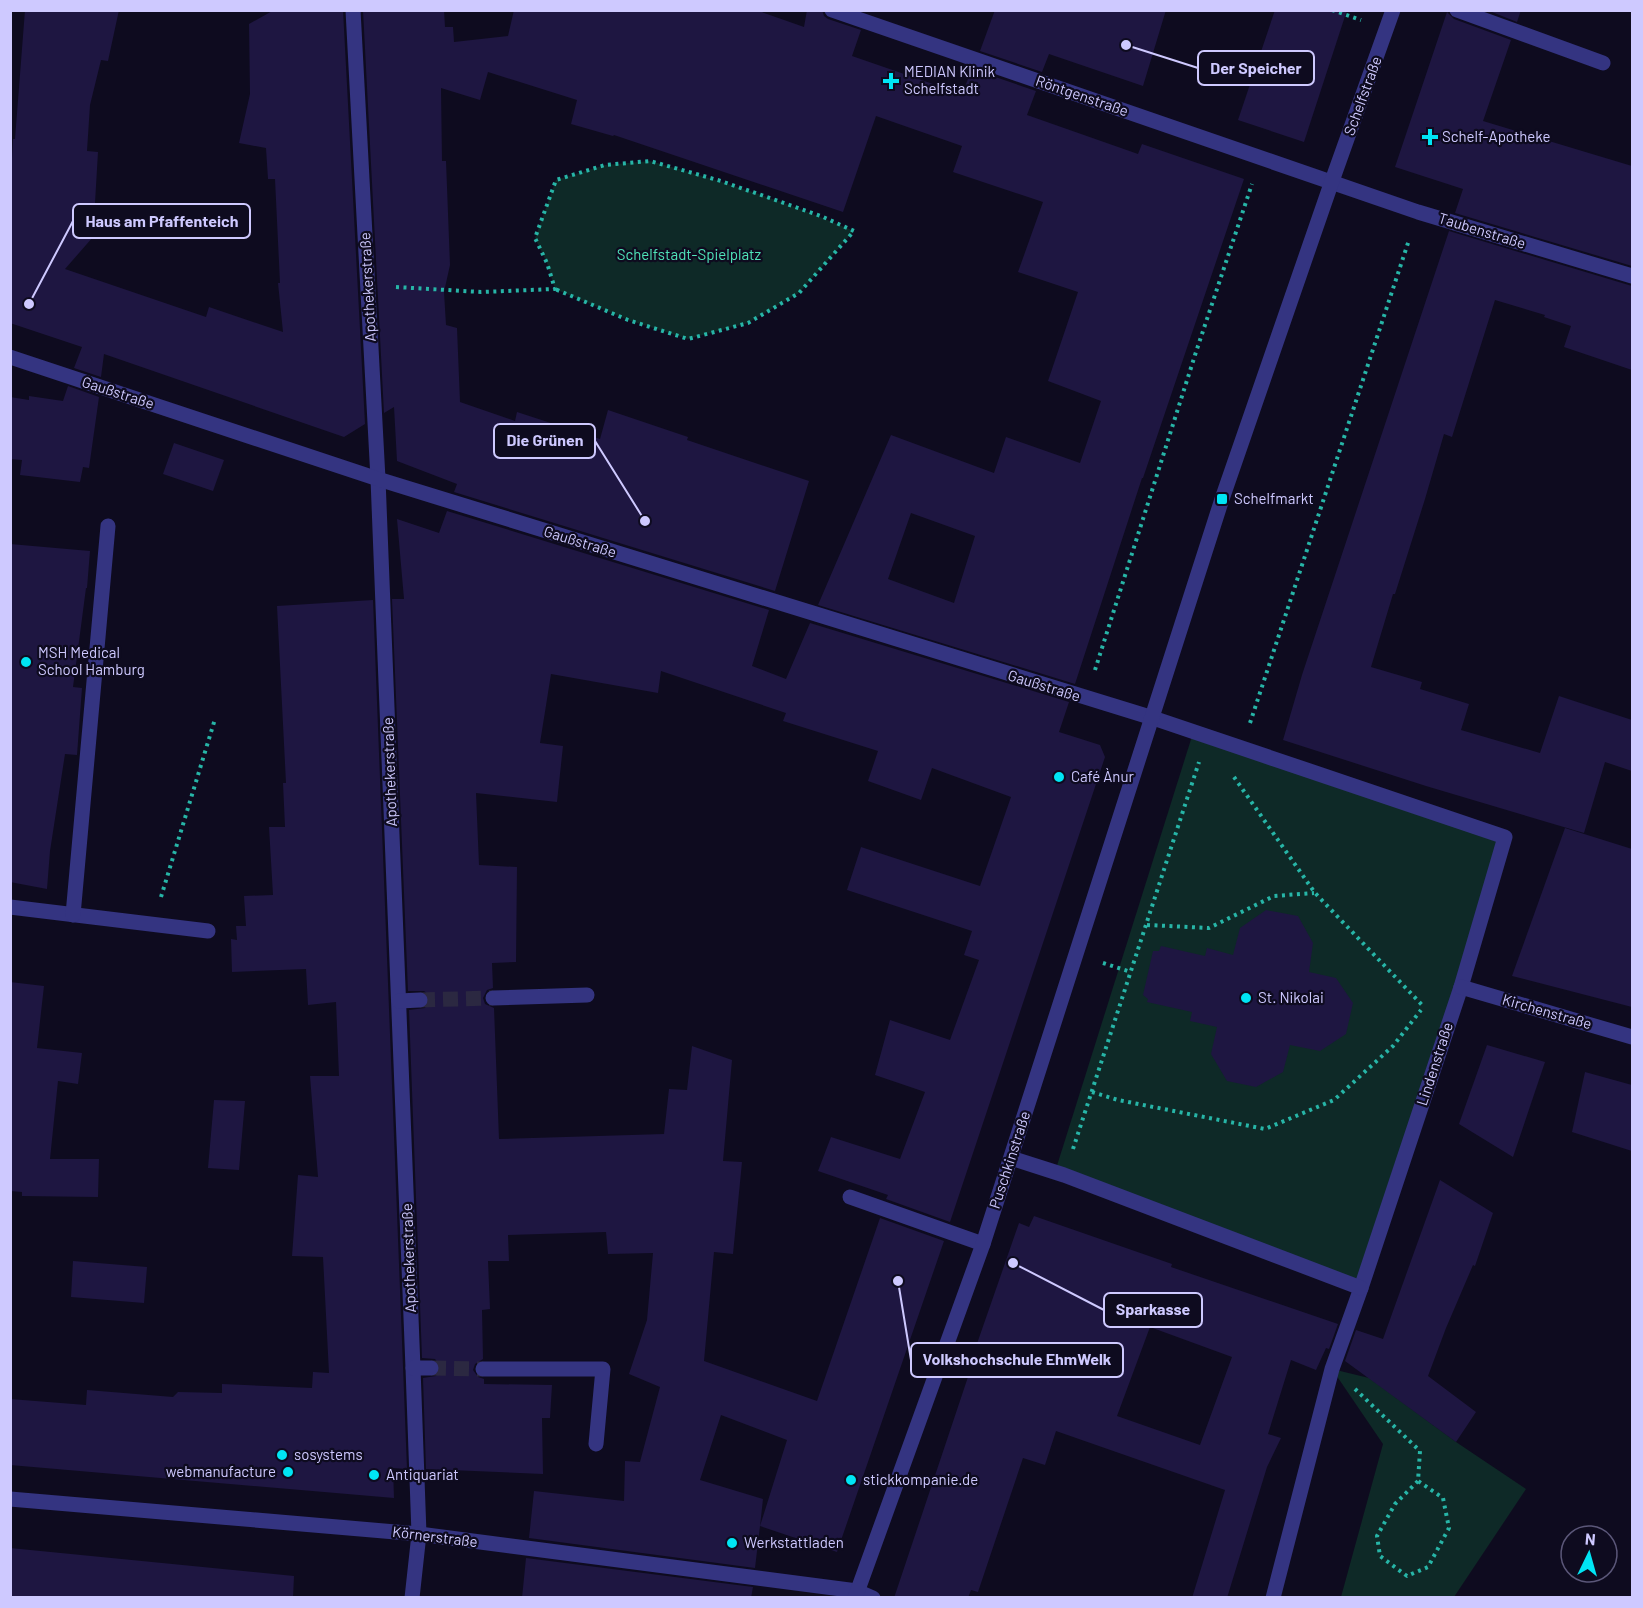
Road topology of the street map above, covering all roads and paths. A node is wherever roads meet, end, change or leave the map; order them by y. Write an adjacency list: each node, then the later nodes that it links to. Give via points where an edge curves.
1 (353, 10): 10 (street, Apothekerstraße)
2 (832, 10): 6 (street, Röntgenstraße)
3 (1393, 10): 7 (street, Schelfstraße)
4 (1457, 10): 5 (street)
5 (1603, 63)
6 (1261, 158): 7 (street, Röntgenstraße); 15 (path)
7 (1332, 181): 8 (street, Taubenstraße); 16 (street, via 1222,499)
8 (1418, 212): 9 (street, Taubenstraße); 19 (path)
9 (1632, 276)
10 (368, 285): 11 (path, via 481,292); 13 (street, Apothekerstraße)
11 (555, 289): 11 (path, via 535,238 556,180 605,165 650,161 721,181 854,231 799,293 748,323 688,339 628,320)
12 (10, 357): 13 (street, Gaußstraße)
13 (378, 479): 15 (street, Gaußstraße); 31 (street, Apothekerstraße)
14 (108, 525): 23 (street)
15 (1086, 699): 16 (street, Gaußstraße)
16 (1153, 718): 18 (street, Lindenstraße); 36 (street, Puschkinstraße)
17 (215, 719): 24 (path)
18 (1206, 737): 19 (street, Lindenstraße); 25 (path)
19 (1241, 749): 27 (street, Lindenstraße, via 1505,837)
20 (1234, 776): 21 (path)
21 (1315, 893): 25 (path, via 1274,896 1209,928); 32 (path)
22 (10, 907): 23 (street)
23 (73, 915): 24 (street)
24 (152, 924): 26 (street)
25 (1146, 925): 35 (path)
26 (208, 931)
27 (1461, 987): 33 (street, Lindenstraße); 34 (street, Kirchenstraße)
28 (587, 995): 29 (street)
29 (493, 998)
30 (420, 1000): 31 (street)
31 (399, 1001): 41 (street, Apothekerstraße)
32 (1423, 1007): 33 (path); 35 (path, via 1393,1046 1334,1100 1265,1129)
33 (1450, 1018): 40 (street, Lindenstraße)
34 (1632, 1037)
35 (1092, 1092): 37 (path)
36 (1011, 1158): 37 (street); 39 (street, Puschkinstraße)
37 (1064, 1175): 40 (street)
38 (850, 1197): 39 (street)
39 (982, 1244): 49 (street, Puschkinstraße)
40 (1361, 1288): 44 (street, Lindenstraße)
41 (413, 1368): 42 (street); 48 (street, Apothekerstraße)
42 (431, 1368)
43 (483, 1369): 45 (street, via 603,1369)
44 (1332, 1369): 46 (path, via 1420,1451); 52 (street, Lindenstraße)
45 (596, 1444)
46 (1418, 1481): 46 (path, via 1395,1504 1377,1536 1380,1556 1407,1576 1428,1567 1449,1528 1443,1498)
47 (10, 1499): 48 (street, Körnerstraße)
48 (419, 1534): 49 (street, Körnerstraße); 50 (street, Apothekerstraße)
49 (856, 1594): 51 (street, Körnerstraße)
50 (412, 1598)
51 (873, 1598)
52 (1273, 1598)

